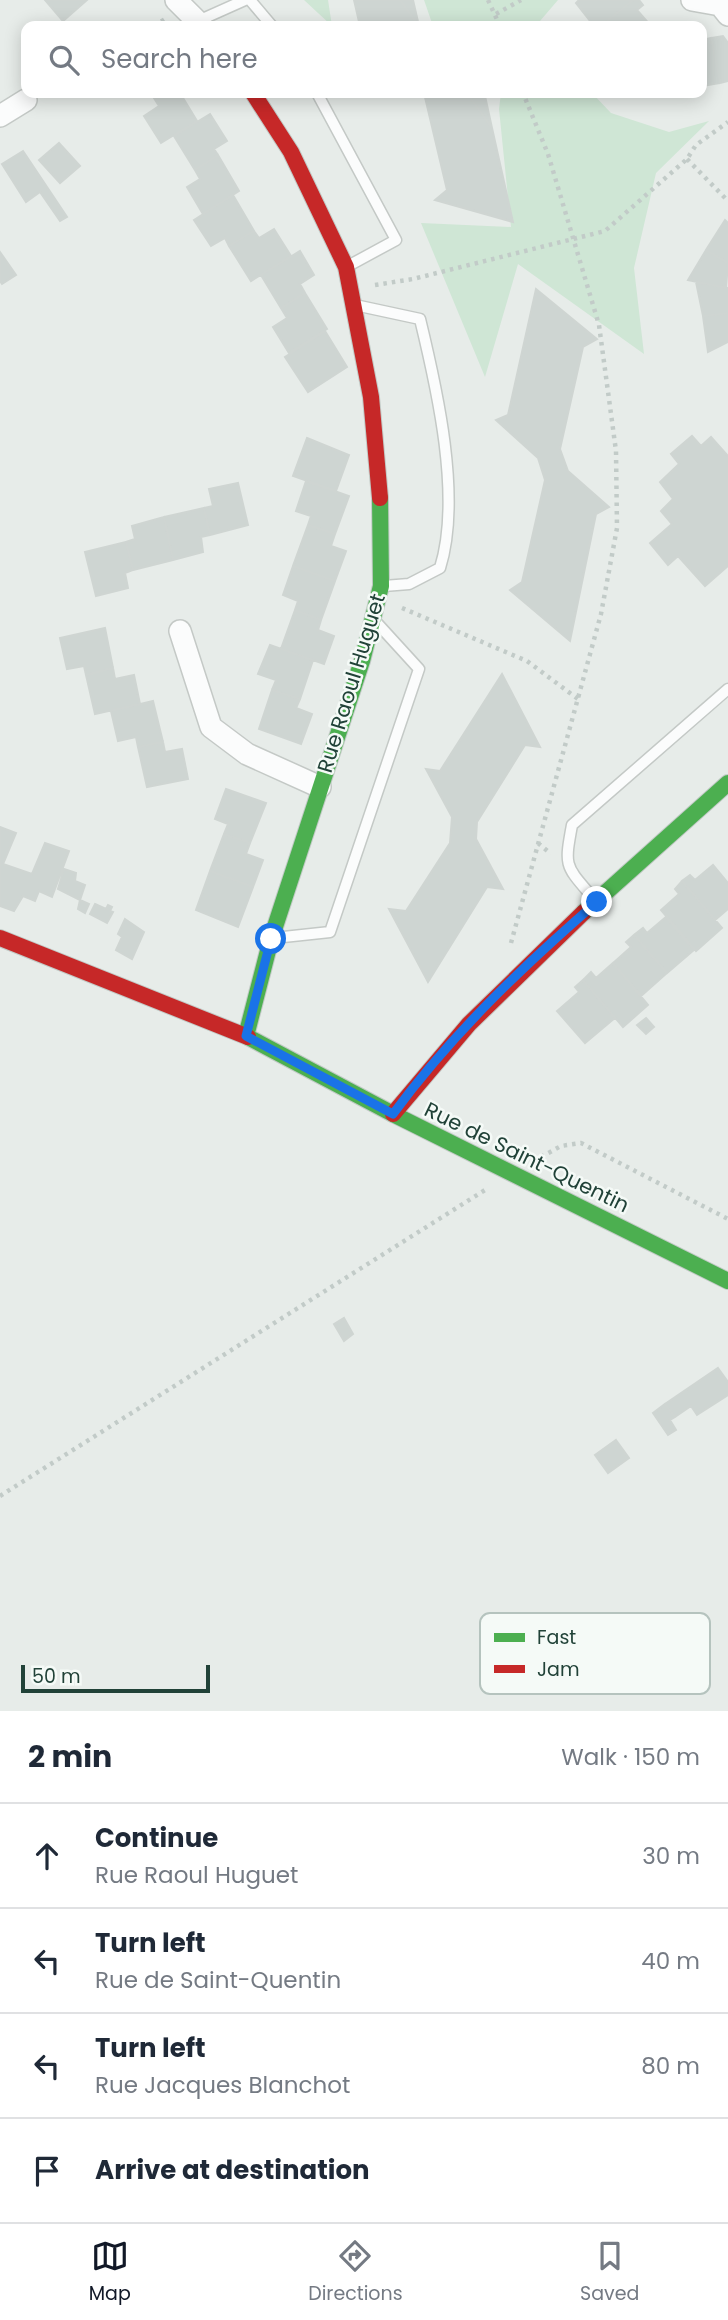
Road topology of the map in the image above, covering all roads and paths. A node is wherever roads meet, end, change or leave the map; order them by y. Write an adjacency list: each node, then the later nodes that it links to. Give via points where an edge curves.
1 (176, 0): 9 (street)
2 (245, 0): 10 (lane)
3 (250, 0): 11 (lane)
4 (488, 0): 7 (path)
5 (521, 0): 7 (path)
6 (692, 0): 8 (street, via 720,5)
7 (496, 14): 12 (path)
8 (728, 15)
9 (197, 21)
10 (206, 21)
11 (268, 21)
12 (498, 21)
13 (256, 98): 22 (street, Rue Raoul Huguet, via 291,152)
14 (320, 98): 22 (lane, via 396,240)
15 (525, 98): 21 (path)
16 (26, 100): 17 (street)
17 (0, 116)
18 (728, 122): 19 (path, via 696,145)
19 (687, 159): 20 (path); 21 (path, via 605,231)
20 (728, 201)
21 (575, 237): 23 (path); 28 (path, via 599,325 616,451 617,502 617,528 601,614)
22 (346, 267): 23 (street, Rue Raoul Huguet)
23 (351, 297): 24 (street, Rue Raoul Huguet, via 371,397 380,478); 24 (lane, via 420,319 439,407 446,480 447,547 440,568)
24 (379, 593): 25 (street, Rue Raoul Huguet); 28 (path, via 527,661)
25 (372, 618): 30 (street, Rue Raoul Huguet); 33 (lane, via 419,669 330,932)
26 (180, 631): 30 (street, via 211,727 247,754)
27 (728, 688): 31 (lane, via 572,825 568,868)
28 (578, 699): 34 (path)
29 (728, 783): 31 (street)
30 (320, 787): 33 (street, Rue Raoul Huguet)
31 (597, 902): 36 (street, via 505,984 432,1061)
32 (0, 938): 35 (street, Rue de Saint-Quentin)
33 (271, 939): 35 (street, Rue Raoul Huguet)
34 (508, 955)
35 (246, 1036): 36 (street, Rue de Saint-Quentin)
36 (393, 1114): 37 (street, Rue de Saint-Quentin)
37 (513, 1174): 38 (path, via 561,1146 581,1143); 39 (street, Rue de Saint-Quentin); 40 (path)
38 (728, 1219)
39 (728, 1281)
40 (0, 1496)

